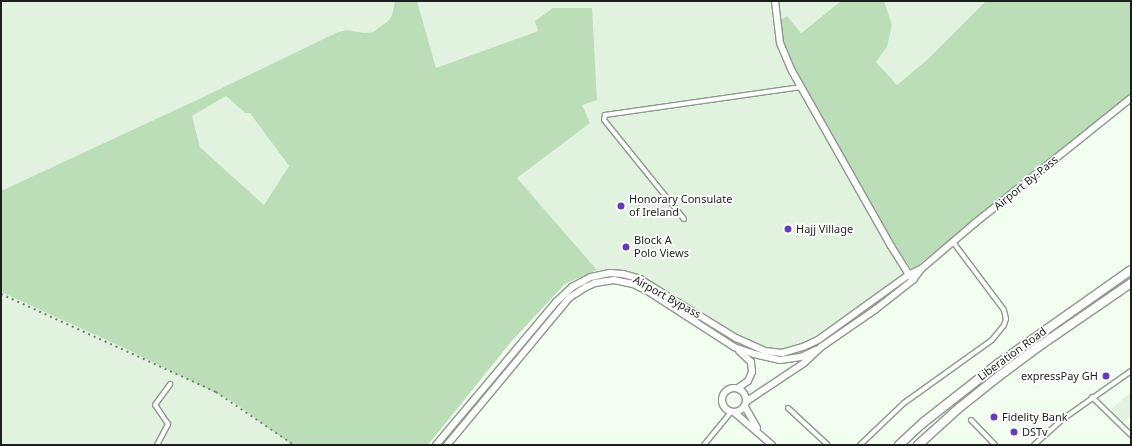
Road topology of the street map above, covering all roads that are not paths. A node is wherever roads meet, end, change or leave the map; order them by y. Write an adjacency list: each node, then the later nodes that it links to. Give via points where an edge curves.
1 (775, 1): 2 (main road, via 780,43)
2 (801, 87): 4 (street, via 605,115 604,120); 8 (main road)
3 (1131, 98): 5 (main road, Airport By-Pass)
4 (684, 219)
5 (953, 242): 6 (main road, Airport By-Pass); 30 (street, via 1004,310 1004,325 992,340 904,403)
6 (921, 269): 8 (main road, Airport By-Pass); 9 (main road, Airport By-Pass)
7 (1131, 270): 31 (highway, Liberation Road, via 999,363)
8 (908, 274): 9 (main road); 11 (main road, Airport By-Pass)
9 (913, 280): 13 (main road, Airport By-Pass, via 878,308)
10 (1131, 283): 32 (highway, Liberation Road, via 1004,372)
11 (818, 340): 25 (main road, Airport Bypass, via 791,352 765,351 736,338 640,279 610,273 591,277 572,287 556,302)
12 (734, 347): 13 (main road, Airport Bypass, via 780,360 801,357); 16 (main road, via 748,358 752,367 750,378); 26 (main road, Airport Bypass, via 633,284 614,280 595,283 569,298)
13 (821, 347): 18 (main road, Airport By-Pass, via 804,363)
14 (1131, 371): 17 (street)
15 (170, 384): 24 (street, via 155,405 168,424)
16 (738, 388): 18 (main road, via 745,393); 20 (main road, via 727,389 722,399 723,404)
17 (1092, 397): 22 (street); 34 (street)
18 (746, 404): 20 (main road); 23 (main road, via 749,416)
19 (788, 408): 29 (street)
20 (733, 412): 23 (main road); 27 (street)
21 (971, 420): 33 (street)
22 (1131, 435)
23 (762, 436): 28 (main road)
24 (157, 445)
25 (436, 445)
26 (446, 445)
27 (704, 445)
28 (772, 445)
29 (828, 445)
30 (860, 445)
31 (899, 445)
32 (918, 445)
33 (995, 445)
34 (1034, 445)

